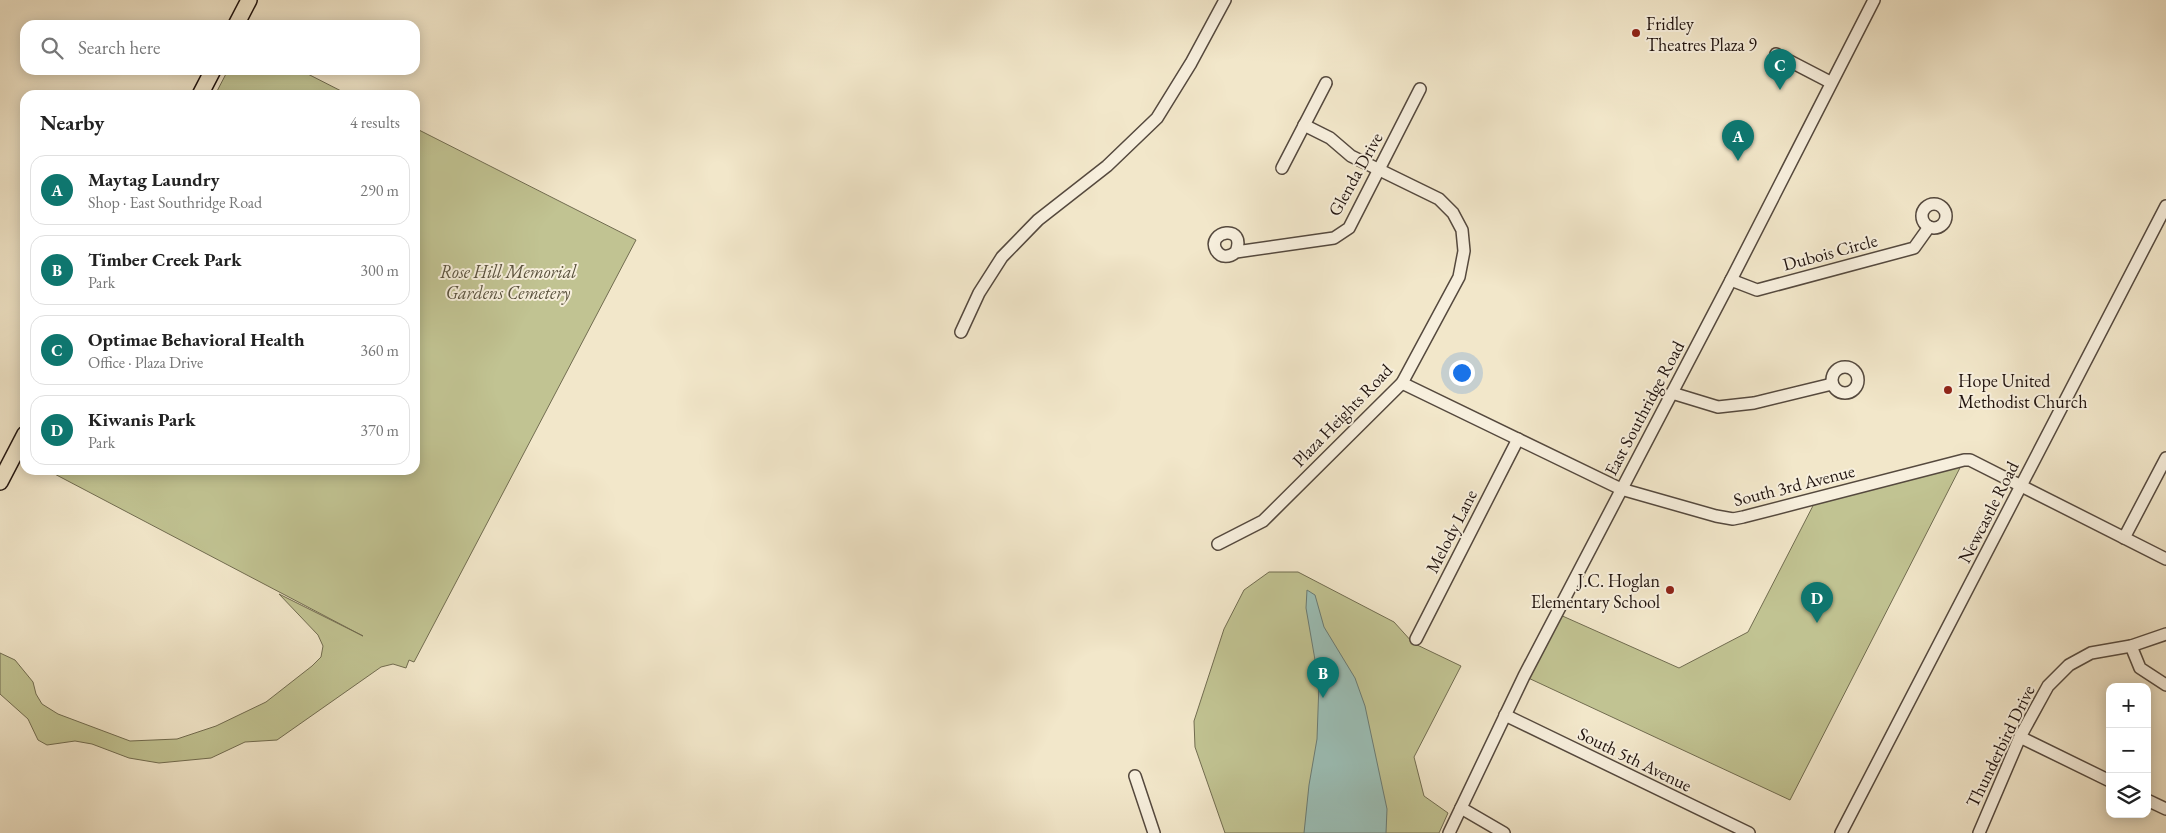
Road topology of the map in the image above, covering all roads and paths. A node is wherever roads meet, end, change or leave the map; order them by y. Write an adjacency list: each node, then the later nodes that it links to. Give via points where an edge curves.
1 (249, 0): 4 (main road)
2 (1225, 0): 18 (street, via 1157,118 1107,166 1038,220 1002,257 979,293)
3 (1874, 0): 7 (street, East Southridge Road)
4 (239, 20)
5 (1776, 54): 7 (street)
6 (210, 75): 10 (main road)
7 (1830, 82): 17 (street, East Southridge Road)
8 (1326, 83): 11 (street)
9 (1420, 89): 13 (street, Glenda Drive)
10 (203, 90)
11 (1304, 125): 12 (street); 13 (street)
12 (1282, 168)
13 (1379, 170): 16 (street, Glenda Drive, via 1349,228 1334,238); 19 (street, Plaza Heights Road, via 1439,199 1453,213 1462,230 1464,251 1459,276)
14 (2166, 206): 26 (street, Newcastle Road)
15 (1929, 227): 17 (street, Dubois Circle, via 1914,248 1896,253 1757,290)
16 (1236, 252)
17 (1731, 280): 21 (street, East Southridge Road)
18 (961, 332)
19 (1402, 384): 22 (street, South 3rd Avenue); 29 (street, Plaza Heights Road, via 1263,520)
20 (1832, 384): 21 (street, via 1754,403 1718,407)
21 (1672, 393): 27 (street, East Southridge Road)
22 (1518, 440): 27 (street, South 3rd Avenue); 32 (street, Melody Lane)
23 (20, 444): 25 (main road)
24 (2166, 458): 28 (street)
25 (0, 482)
26 (2021, 486): 27 (street, South 3rd Avenue, via 1978,462 1964,460 1733,519); 28 (street, South 3rd Avenue); 46 (street, Newcastle Road)
27 (1621, 489): 35 (street, East Southridge Road)
28 (2124, 538): 30 (street, South 3rd Avenue)
29 (1218, 544)
30 (2166, 559)
31 (2166, 634): 33 (street, Thunderbird Drive)
32 (1416, 639)
33 (2131, 646): 34 (street, via 2140,668); 36 (street, Thunderbird Drive, via 2091,653 2069,665 2048,686)
34 (2166, 685)
35 (1505, 716): 40 (street, East Southridge Road); 45 (street, South 5th Avenue)
36 (2020, 737): 38 (street); 47 (street, Thunderbird Drive)
37 (1135, 776): 42 (street)
38 (2106, 780)
39 (2151, 802): 41 (street)
40 (1461, 808): 43 (street, East Southridge Road); 44 (street)
41 (2166, 809)
42 (1154, 833)
43 (1448, 833)
44 (1504, 833)
45 (1749, 833)
46 (1841, 833)
47 (1978, 833)

